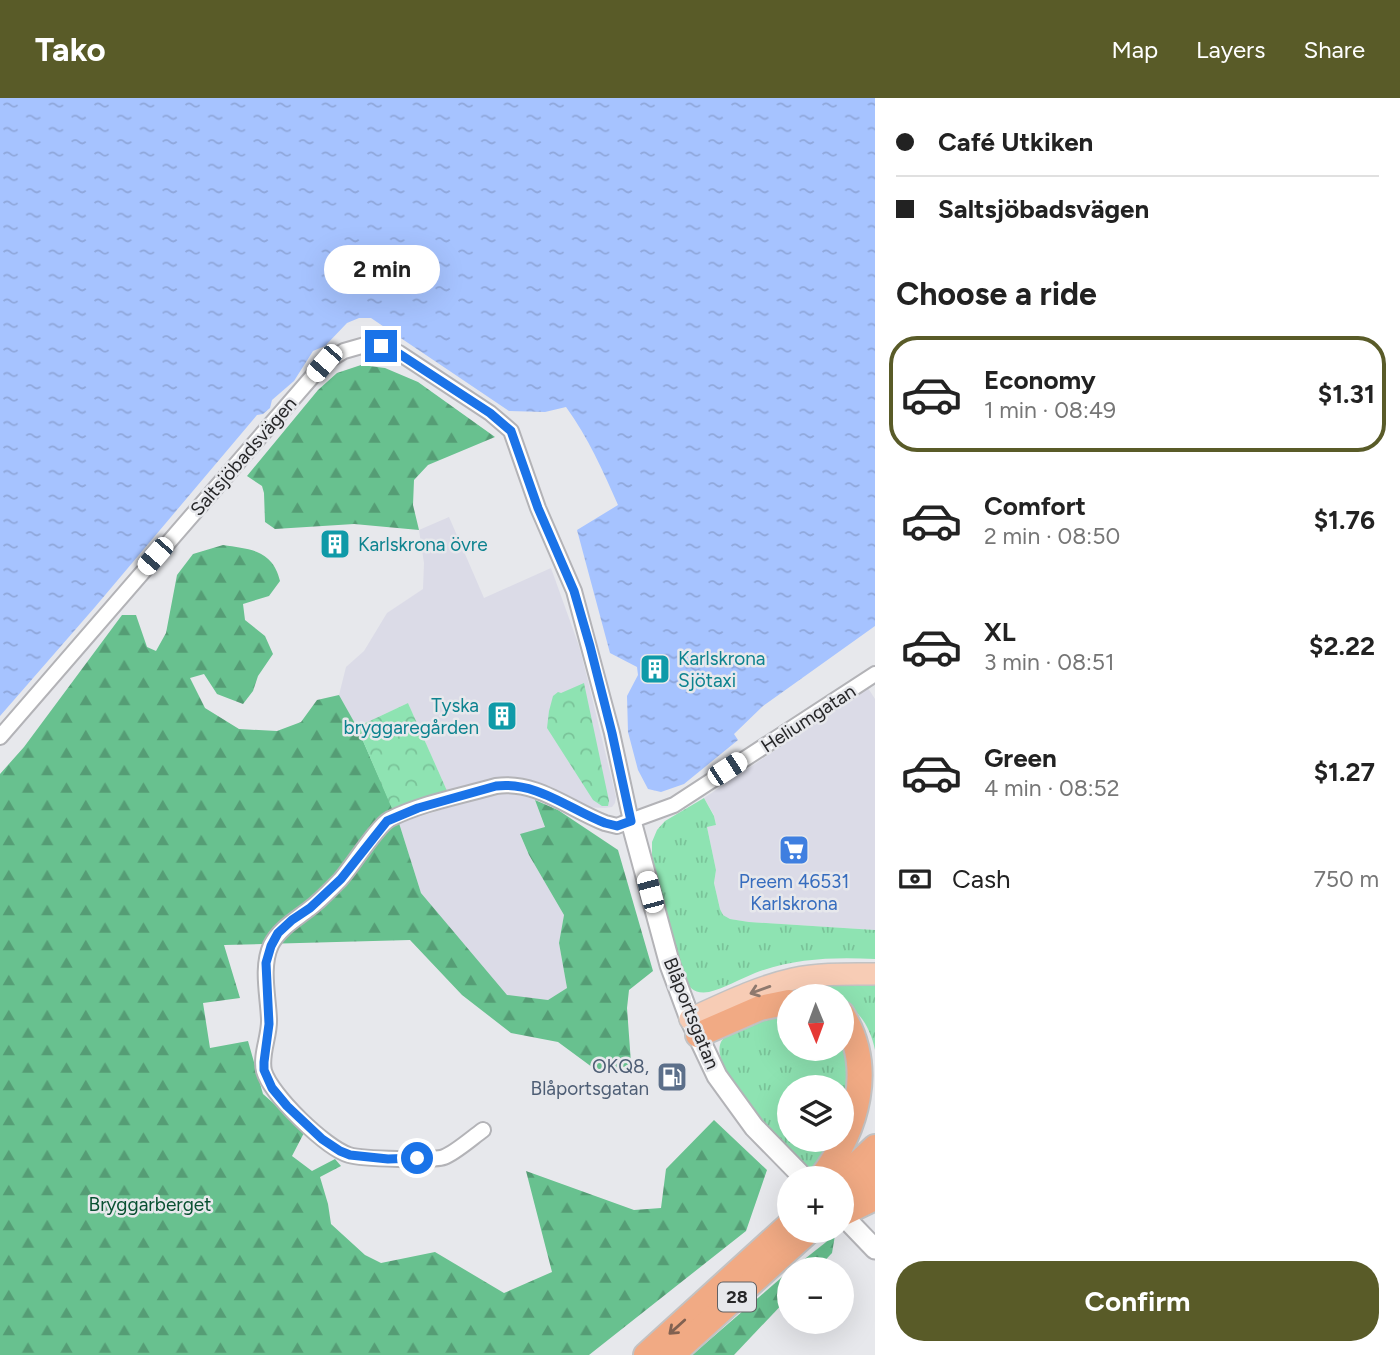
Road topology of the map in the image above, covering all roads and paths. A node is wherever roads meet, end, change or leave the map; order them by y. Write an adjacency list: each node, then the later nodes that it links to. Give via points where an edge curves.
1 (875, 674): 3 (street, Heliumgatan, via 674,805)
2 (0, 737): 3 (street, Saltsjöbadsvägen, via 324,363 344,351 381,346 490,413 511,431 574,591)
3 (631, 821): 6 (street, Blåportsgatan, via 670,965); 8 (street, via 617,826 605,823 531,789 508,785 418,808 387,821 341,879 278,933 271,946 266,963 269,1024 264,1070 287,1106 322,1139 350,1155 443,1157)
4 (875, 974): 6 (main road, one-way to 6, via 794,979 755,991)
5 (777, 1004): 6 (highway)
6 (694, 1027): 10 (street, Blåportsgatan, via 717,1076 754,1127)
7 (854, 1027): 11 (highway, via 867,1049 870,1079)
8 (483, 1130)
9 (875, 1147): 13 (highway)
10 (803, 1166)
11 (847, 1166)
12 (875, 1171): 14 (highway)
13 (854, 1176)
14 (854, 1185)
15 (854, 1217): 18 (street, Blåportsgatan)
16 (777, 1240): 19 (highway, 28, one-way to 19)
17 (777, 1243): 20 (highway, 28)
18 (875, 1249)
19 (646, 1355)
20 (672, 1355)

